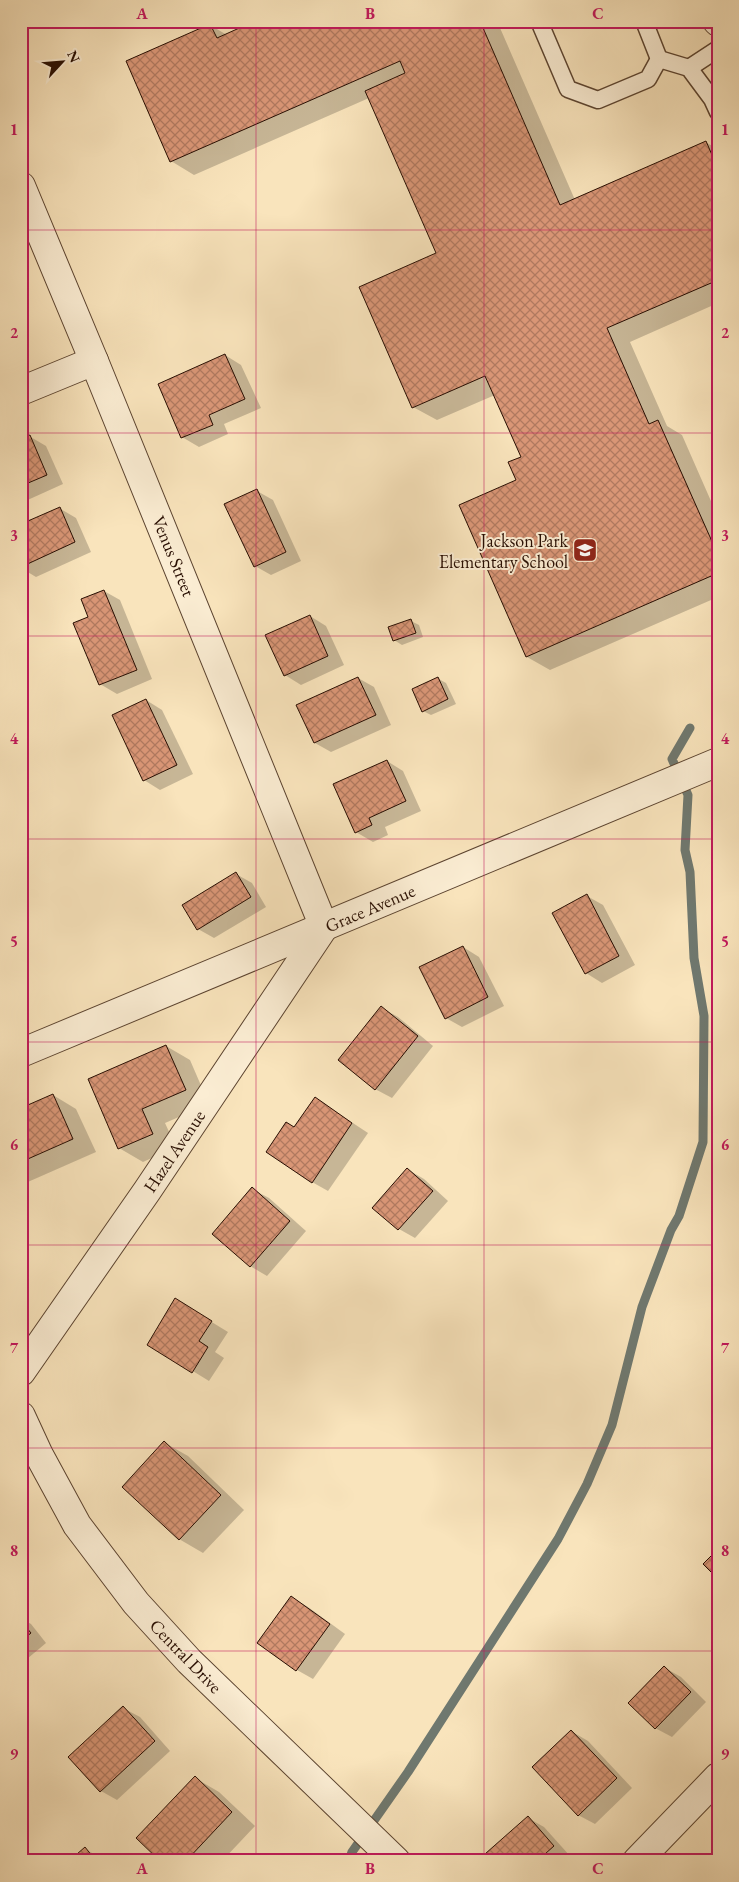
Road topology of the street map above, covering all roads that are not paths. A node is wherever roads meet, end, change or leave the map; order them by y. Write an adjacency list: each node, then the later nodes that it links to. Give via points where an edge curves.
1 (539, 21): 4 (lane, via 568,89 598,100 648,79)
2 (644, 21): 4 (lane)
3 (718, 49): 5 (lane)
4 (659, 59): 5 (lane)
5 (689, 68): 6 (lane)
6 (718, 112)
7 (21, 186): 8 (street, Venus Street)
8 (94, 361): 9 (street); 11 (street, Venus Street)
9 (21, 391)
10 (708, 766): 11 (street, Grace Avenue)
11 (324, 927): 12 (street, Grace Avenue); 13 (street, Hazel Avenue, via 148,1191)
12 (21, 1053)
13 (21, 1372)
14 (21, 1416): 16 (street, Central Drive, via 77,1524 136,1603 190,1661)
15 (718, 1776): 17 (street)
16 (389, 1854)
17 (637, 1861)

